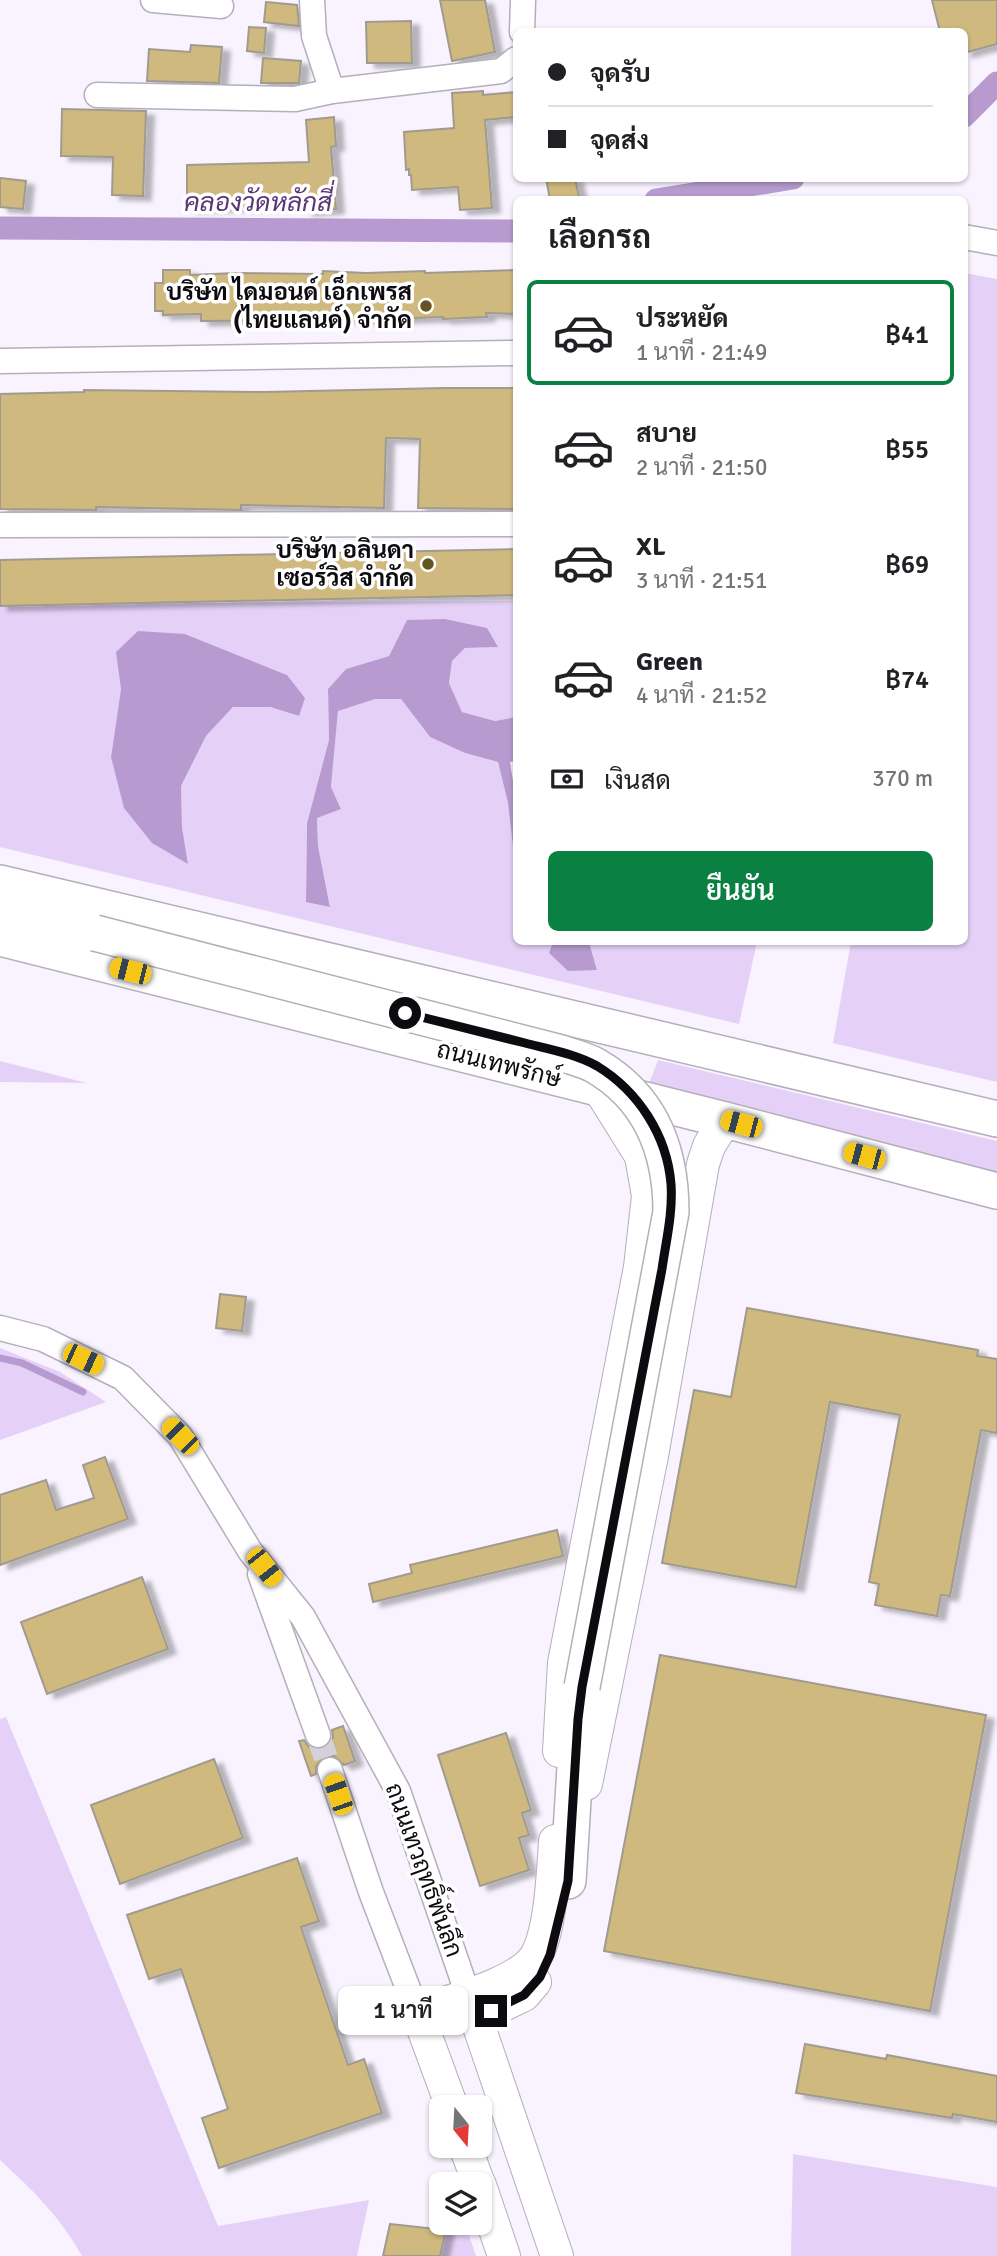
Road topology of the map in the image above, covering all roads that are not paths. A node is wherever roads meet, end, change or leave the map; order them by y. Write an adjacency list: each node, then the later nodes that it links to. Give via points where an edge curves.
1 (153, 0): 4 (street)
2 (312, 0): 7 (street, via 314,36)
3 (523, 0): 5 (street)
4 (221, 6)
5 (522, 28)
6 (513, 61): 7 (street, via 501,71)
7 (332, 91): 8 (street, via 295,100)
8 (97, 95)
9 (968, 238): 10 (street)
10 (997, 243)
11 (513, 353): 12 (street)
12 (0, 360)
13 (513, 524): 14 (street)
14 (0, 525)
15 (0, 883): 19 (main road)
16 (0, 907): 28 (main road, bridge, via 561,1052 594,1065 623,1085 647,1114 662,1143 671,1182 671,1212 582,1687)
17 (0, 938): 18 (main road, ถนนเทพรักษ์)
18 (599, 1089): 20 (main road, ถนนเทพรักษ์); 23 (street, via 641,1156)
19 (997, 1119)
20 (725, 1120): 21 (main road, ถนนเทพรักษ์); 22 (street, via 709,1146)
21 (997, 1191)
22 (698, 1195): 23 (street, via 685,1175 675,1174 656,1184); 28 (street)
23 (648, 1196): 29 (street, via 640,1267 564,1663 552,1879 543,1934 537,1955 519,1972)
24 (0, 1328): 25 (street, ถนนเทวฤทธิ์พันลึก, via 43,1339 123,1378 180,1436)
25 (250, 1551): 26 (street, ถนนเทวฤทธิ์พันลึก); 29 (street, ถนนเทวฤทธิ์พันลึก, via 303,1618 398,1791)
26 (318, 1735)
27 (330, 1770): 30 (street)
28 (568, 1881): 31 (street, via 540,1977 524,1995 491,2011)
29 (468, 1994): 30 (street); 31 (street, ถนนเทวฤทธิ์พันลึก)
30 (417, 2012): 32 (street)
31 (478, 2025): 35 (street, ถนนเทวฤทธิ์พันลึก)
32 (448, 2095)
33 (492, 2222): 34 (street)
34 (504, 2256)
35 (557, 2256)

